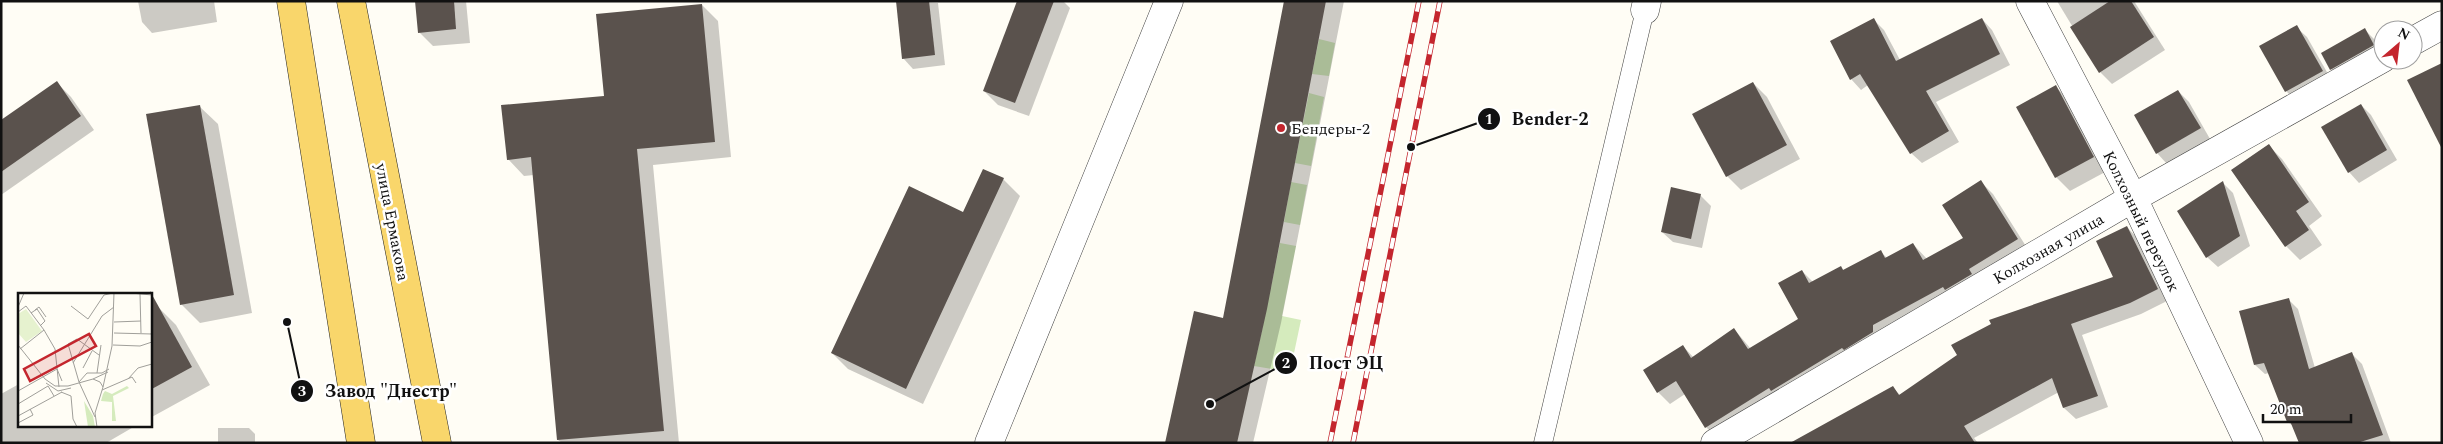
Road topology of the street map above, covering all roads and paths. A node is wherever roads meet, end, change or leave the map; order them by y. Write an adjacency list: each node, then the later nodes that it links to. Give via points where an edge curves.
1 (291, 1): 11 (main road)
2 (351, 1): 12 (main road, улица Ермакова)
3 (1169, 1): 10 (street)
4 (2030, 1): 9 (street, Колхозный переулок)
5 (1646, 6): 13 (lane)
6 (2442, 25): 7 (street)
7 (2423, 35)
8 (2373, 64): 9 (street, Колхозная улица)
9 (2133, 198): 14 (street, Колхозная улица); 15 (street, Колхозный переулок)
10 (991, 440)
11 (361, 443)
12 (437, 443)
13 (1543, 443)
14 (1716, 443)
15 (2249, 443)

